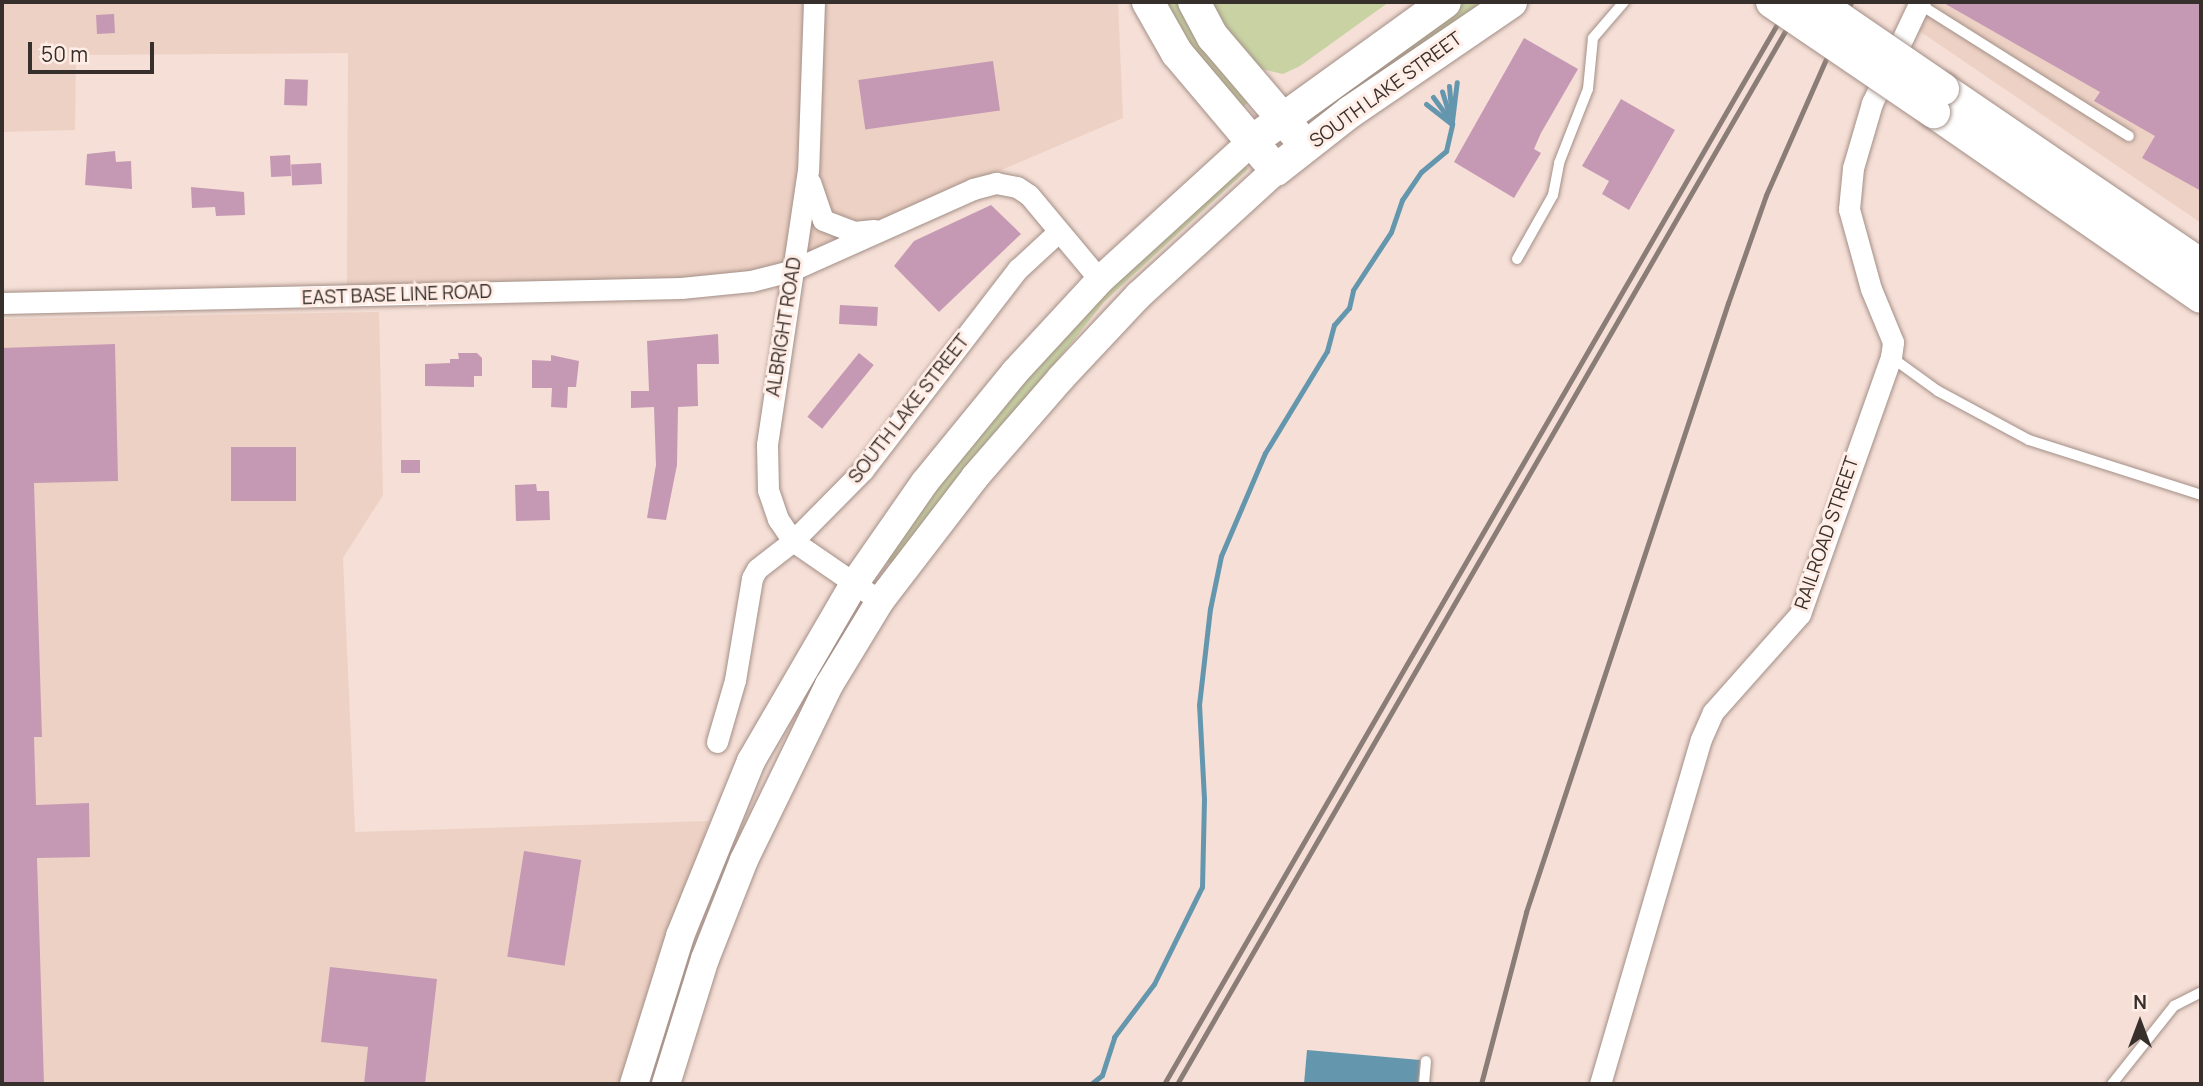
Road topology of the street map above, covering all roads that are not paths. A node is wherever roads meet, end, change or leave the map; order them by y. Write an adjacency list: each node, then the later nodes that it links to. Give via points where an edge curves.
1 (814, 2): 15 (street, ALBRIGHT ROAD)
2 (1149, 2): 13 (main road, via 1177,53)
3 (1194, 2): 11 (main road, via 1213,37)
4 (1445, 2): 11 (main road, SOUTH LAKE STREET)
5 (1511, 2): 14 (main road, SOUTH LAKE STREET, via 1412,68)
6 (1624, 2): 19 (lane, via 1593,38 1588,89 1559,163 1553,195)
7 (1772, 2): 10 (main road, bridge)
8 (1816, 2): 10 (main road, bridge)
9 (1919, 3): 12 (lane); 25 (street, RAILROAD STREET, via 1872,103 1853,168 1849,209 1871,289 1893,342)
10 (1939, 100): 20 (main road); 23 (main road)
11 (1282, 116): 13 (main road, SOUTH LAKE STREET); 14 (main road)
12 (2129, 136)
13 (1251, 142): 16 (main road); 22 (main road, SOUTH LAKE STREET)
14 (1306, 148): 16 (main road, SOUTH LAKE STREET)
15 (808, 170): 17 (street, via 813,201 824,220 854,232); 21 (street, ALBRIGHT ROAD)
16 (1276, 170): 29 (main road, SOUTH LAKE STREET, via 1139,295 1020,423)
17 (886, 228): 18 (street, EAST BASE LINE ROAD, via 974,189 1006,184 1029,195); 21 (street, EAST BASE LINE ROAD)
18 (1058, 232): 22 (street, EAST BASE LINE ROAD); 27 (street, SOUTH LAKE STREET, via 1018,269 863,471)
19 (1517, 259)
20 (2201, 265)
21 (790, 271): 24 (street, EAST BASE LINE ROAD, via 751,281 681,288); 27 (street, ALBRIGHT ROAD, via 766,467 771,504)
22 (1100, 280): 28 (main road, SOUTH LAKE STREET, via 971,425)
23 (2201, 297)
24 (2, 303)
25 (1891, 357): 26 (lane, via 1938,391 2029,440); 36 (street, RAILROAD STREET, via 1800,614 1713,712 1702,738)
26 (2201, 495)
27 (793, 541): 28 (street, ALBRIGHT ROAD); 30 (street, SOUTH LAKE STREET, via 752,579 735,680)
28 (853, 584): 29 (street, ALBRIGHT ROAD); 33 (main road, SOUTH LAKE STREET, via 751,761 680,936)
29 (880, 601): 34 (main road, SOUTH LAKE STREET, via 828,685 744,860 705,959)
30 (717, 743)
31 (2201, 992): 37 (lane, via 2174,1006)
32 (1426, 1061): 35 (lane)
33 (634, 1084)
34 (666, 1084)
35 (1424, 1084)
36 (1600, 1084)
37 (2112, 1084)

